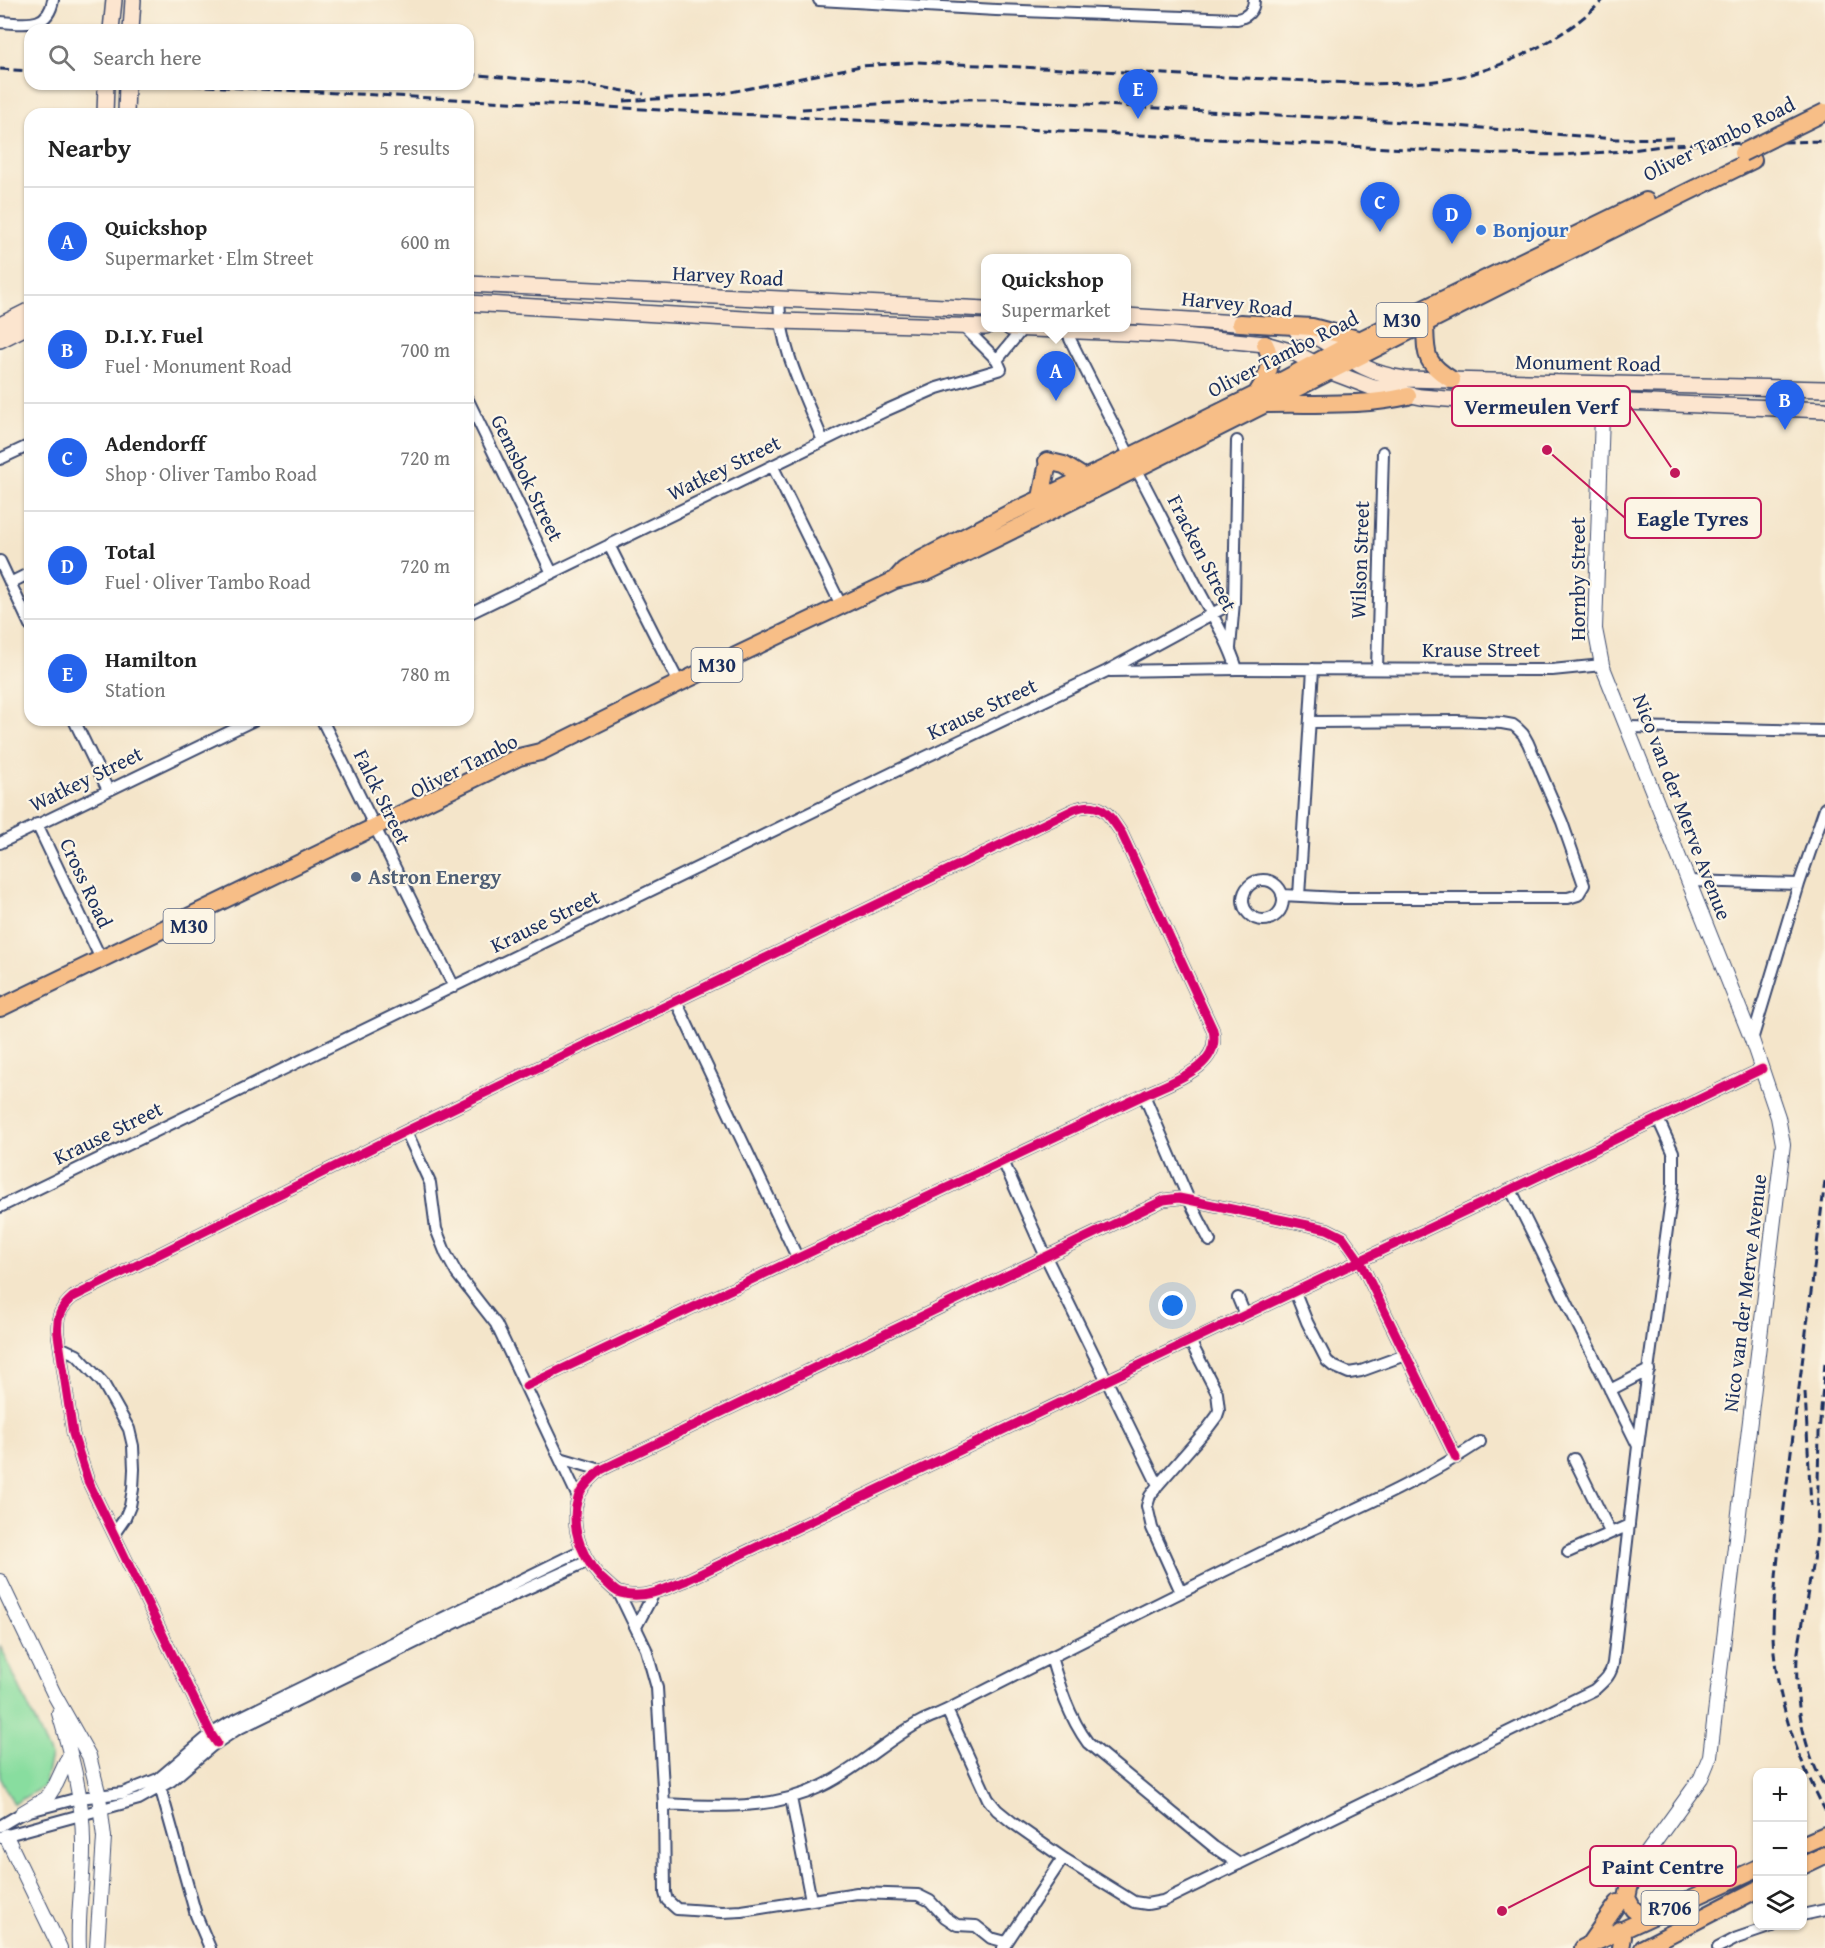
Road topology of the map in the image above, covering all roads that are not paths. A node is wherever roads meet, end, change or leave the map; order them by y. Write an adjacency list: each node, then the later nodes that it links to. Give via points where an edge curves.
1 (53, 0): 7 (street, via 47,16 38,22)
2 (114, 0): 8 (main road)
3 (133, 0): 9 (main road)
4 (819, 0): 6 (street)
5 (1254, 0): 6 (street, via 1252,10 1237,19)
6 (997, 5)
7 (0, 22)
8 (112, 24)
9 (131, 24)
10 (106, 90): 12 (main road)
11 (127, 90): 13 (main road)
12 (105, 108)
13 (126, 108)
14 (1825, 112): 16 (main road, Oliver Tambo Road / M30, bridge)
15 (1825, 125): 16 (main road, Oliver Tambo Road / M30)
16 (1748, 157): 26 (main road, Oliver Tambo Road / M30); 36 (main road, Oliver Tambo Road / M30)
17 (474, 284): 18 (main road, Harvey Road)
18 (779, 300): 20 (main road, Harvey Road); 24 (street)
19 (474, 303): 24 (main road, Harvey Road)
20 (981, 309)
21 (24, 312): 27 (main road)
22 (1131, 316): 23 (main road, Harvey Road)
23 (1174, 319): 25 (main road, Harvey Road); 34 (main road)
24 (780, 321): 28 (main road, Harvey Road); 50 (street)
25 (1240, 322): 36 (main road, via 1311,327); 38 (main road, Harvey Road, via 1304,332)
26 (1425, 324): 39 (main road, Oliver Tambo Road / M30); 42 (main road, via 1427,356 1436,370)
27 (0, 325)
28 (963, 326): 29 (main road, Harvey Road); 40 (street)
29 (981, 327)
30 (24, 328): 35 (main road)
31 (1020, 332): 40 (street)
32 (1070, 332): 55 (street, Fracken Street, via 1070,339)
33 (1122, 332): 34 (main road, Harvey Road)
34 (1173, 335): 37 (main road, Harvey Road)
35 (0, 340)
36 (1361, 340): 38 (main road, Oliver Tambo Road / M30)
37 (1265, 344): 41 (main road, Harvey Road, via 1293,352); 46 (main road, via 1270,366)
38 (1339, 350): 39 (main road, Harvey Road); 41 (main road, Oliver Tambo Road / M30)
39 (1353, 360): 41 (main road, Oliver Tambo Road / M30); 42 (main road, Monument Road, via 1391,377)
40 (999, 364): 50 (street, Watkey Street)
41 (1322, 367): 45 (main road, Monument Road, via 1371,387); 46 (main road, Oliver Tambo Road / M30)
42 (1452, 381): 43 (main road, Monument Road)
43 (1603, 384): 44 (main road, Monument Road); 47 (street, Hornby Street)
44 (1825, 389)
45 (1408, 396): 46 (main road, via 1353,404); 47 (main road, Monument Road)
46 (1261, 399): 55 (main road, Oliver Tambo Road / M30)
47 (1602, 401): 48 (main road, Monument Road); 71 (street, Hornby Street, via 1595,629)
48 (1825, 410)
49 (474, 416): 61 (street, Gemsbok Street)
50 (823, 441): 56 (street, Watkey Street)
51 (1237, 441): 65 (street)
52 (24, 448): 54 (street)
53 (1383, 452): 74 (street, Wilson Street)
54 (0, 459)
55 (1135, 462): 57 (main road, Oliver Tambo Road / M30); 63 (main road, Oliver Tambo Road / M30, via 927,572); 69 (street, Fracken Street)
56 (773, 467): 59 (street, Watkey Street); 66 (street)
57 (1085, 478): 58 (main road, Oliver Tambo Road / M30); 58 (main road, via 1064,465 1048,461)
58 (1041, 498): 63 (main road, Oliver Tambo Road / M30, via 920,560)
59 (609, 545): 61 (street, Watkey Street); 76 (street)
60 (0, 561): 64 (street)
61 (552, 573): 67 (street, Watkey Street)
62 (24, 576): 64 (street)
63 (895, 580): 66 (main road, Oliver Tambo Road / M30)
64 (10, 583): 68 (street)
65 (1234, 602): 69 (street, Krause Street); 70 (street)
66 (841, 605): 76 (main road, Oliver Tambo Road / M30)
67 (474, 611)
68 (24, 612)
69 (1211, 615): 70 (street, Fracken Street); 75 (street, Krause Street)
70 (1230, 648): 72 (street, Fracken Street)
71 (1602, 665): 74 (street, Krause Street, via 1552,670); 81 (street, Nico van der Merve Avenue)
72 (1237, 669): 73 (street, Krause Street); 75 (street, Krause Street)
73 (1313, 669): 74 (street, Krause Street); 77 (street)
74 (1377, 669)
75 (1107, 671): 94 (street, Krause Street)
76 (679, 682): 83 (main road, Oliver Tambo Road / M30)
77 (1311, 722): 92 (street); 92 (street, via 1457,721 1513,725 1528,743 1584,885 1578,895 1568,898)
78 (77, 726): 84 (street)
79 (241, 726): 84 (street, Watkey Street)
80 (325, 726): 87 (street, Falck Street)
81 (1628, 727): 82 (street); 89 (street, Nico van der Merve Avenue)
82 (1825, 731)
83 (540, 752): 87 (main road, Oliver Tambo / M30, via 519,757)
84 (108, 790): 86 (street, Watkey Street)
85 (1825, 808): 90 (street)
86 (37, 824): 88 (street, Watkey Street); 93 (street, Cross Road)
87 (376, 830): 93 (main road, Oliver Tambo / M30); 94 (street, Falck Street); 97 (main road, Oliver Tambo / M30)
88 (0, 843)
89 (1688, 881): 90 (street); 98 (street, Nico van der Merve Avenue)
90 (1798, 884): 98 (street)
91 (1282, 895): 92 (street)
92 (1299, 896)
93 (100, 959): 96 (main road, Oliver Tambo / M30)
94 (454, 987): 106 (street, Krause Street)
95 (676, 1001): 100 (street, via 1064,814 1091,805 1106,812 1122,834 1215,1037 1214,1046 1202,1064); 102 (street); 108 (street)
96 (0, 1008)
97 (0, 1017)
98 (1752, 1040): 99 (street, Nico van der Merve Avenue)
99 (1762, 1069): 101 (street); 161 (street, Nico van der Merve Avenue, via 1781,1129 1782,1160 1710,1756 1688,1797)
100 (1144, 1095): 103 (street); 105 (street)
101 (1658, 1119): 104 (street); 117 (street, via 1670,1142 1674,1162)
102 (406, 1131): 115 (street, via 73,1298 58,1314); 119 (street, via 430,1183 436,1229 446,1254 496,1324)
103 (1003, 1161): 108 (street); 109 (street)
104 (1511, 1190): 110 (street); 120 (street)
105 (1189, 1200): 107 (street); 109 (street, via 1164,1200); 110 (street, via 1327,1229 1343,1237)
106 (0, 1207)
107 (1210, 1241)
108 (797, 1257): 119 (street)
109 (1046, 1257): 118 (street); 126 (street)
110 (1360, 1261): 111 (street); 116 (street)
111 (1295, 1292): 113 (street); 116 (street, via 1327,1361 1333,1366 1349,1372 1361,1371)
112 (1238, 1299): 113 (street)
113 (1245, 1315): 114 (street)
114 (1190, 1341): 118 (street); 127 (street, via 1217,1393 1219,1410)
115 (60, 1347): 131 (street, via 73,1434 88,1481); 131 (street, via 77,1355 103,1383 129,1429 133,1489 125,1518)
116 (1405, 1355): 124 (street)
117 (1649, 1370): 120 (street); 122 (street)
118 (1108, 1380): 127 (street); 138 (street)
119 (526, 1386): 123 (street)
120 (1610, 1390): 122 (street)
121 (1480, 1442): 124 (street)
122 (1638, 1446): 129 (street)
123 (560, 1458): 126 (street); 128 (street)
124 (1456, 1458): 136 (street)
125 (1574, 1459): 130 (street)
126 (601, 1470): 128 (street)
127 (1158, 1485): 136 (street, via 1150,1496 1148,1516)
128 (578, 1497): 132 (street, via 576,1525)
129 (1629, 1525): 130 (street); 158 (street, via 1614,1663 1594,1690)
130 (1610, 1532): 133 (street)
131 (114, 1534): 143 (street)
132 (582, 1550): 134 (street); 143 (street, via 259,1707)
133 (1568, 1552)
134 (588, 1561): 137 (street); 143 (street)
135 (0, 1581): 141 (street)
136 (1180, 1592): 140 (street)
137 (619, 1593): 138 (street); 139 (street)
138 (654, 1593): 139 (street)
139 (636, 1627): 149 (street, via 657,1688)
140 (1051, 1657): 142 (street); 158 (street, via 1071,1716 1088,1743)
141 (54, 1694): 144 (street); 146 (street, via 89,1756)
142 (948, 1710): 148 (street, via 921,1722 822,1786); 157 (street, via 997,1810)
143 (214, 1739): 145 (street)
144 (71, 1754): 147 (street); 151 (street, via 47,1798)
145 (159, 1784): 146 (street); 150 (street, via 139,1799); 176 (street, via 196,1915)
146 (99, 1796): 147 (street); 150 (street)
147 (79, 1798): 151 (street); 152 (street)
148 (791, 1798): 149 (street, via 746,1805); 163 (street)
149 (664, 1804): 163 (street, via 665,1893 677,1909 722,1912)
150 (100, 1810): 152 (street); 175 (street, via 104,1837)
151 (22, 1813): 153 (street)
152 (81, 1814): 153 (street); 174 (street, via 84,1841)
153 (2, 1833): 173 (street)
154 (1825, 1835): 155 (main road)
155 (1807, 1843)
156 (1825, 1855): 159 (main road)
157 (1063, 1858): 158 (street, via 1134,1902 1148,1904 1163,1901); 171 (street)
158 (1239, 1864)
159 (1807, 1864)
160 (1753, 1870): 168 (main road, R706)
161 (1632, 1874): 164 (street, Nico van der Merve Avenue); 168 (main road, via 1627,1898)
162 (1753, 1891): 166 (main road, R706)
163 (811, 1900): 171 (street, via 857,1893 918,1894 957,1925 976,1926)
164 (1618, 1903): 169 (street, Nico van der Merve Avenue); 172 (main road)
165 (1825, 1910): 167 (street)
166 (1710, 1913): 169 (main road, via 1646,1938); 178 (main road, R706)
167 (1807, 1913)
168 (1646, 1919): 169 (main road, R706)
169 (1620, 1930): 172 (main road, R706); 177 (main road)
170 (1760, 1930): 179 (street)
171 (1004, 1945)
172 (1586, 1947)
173 (60, 1948)
174 (79, 1948)
175 (97, 1948)
176 (210, 1948)
177 (1621, 1948)
178 (1643, 1948)
179 (1718, 1948)

